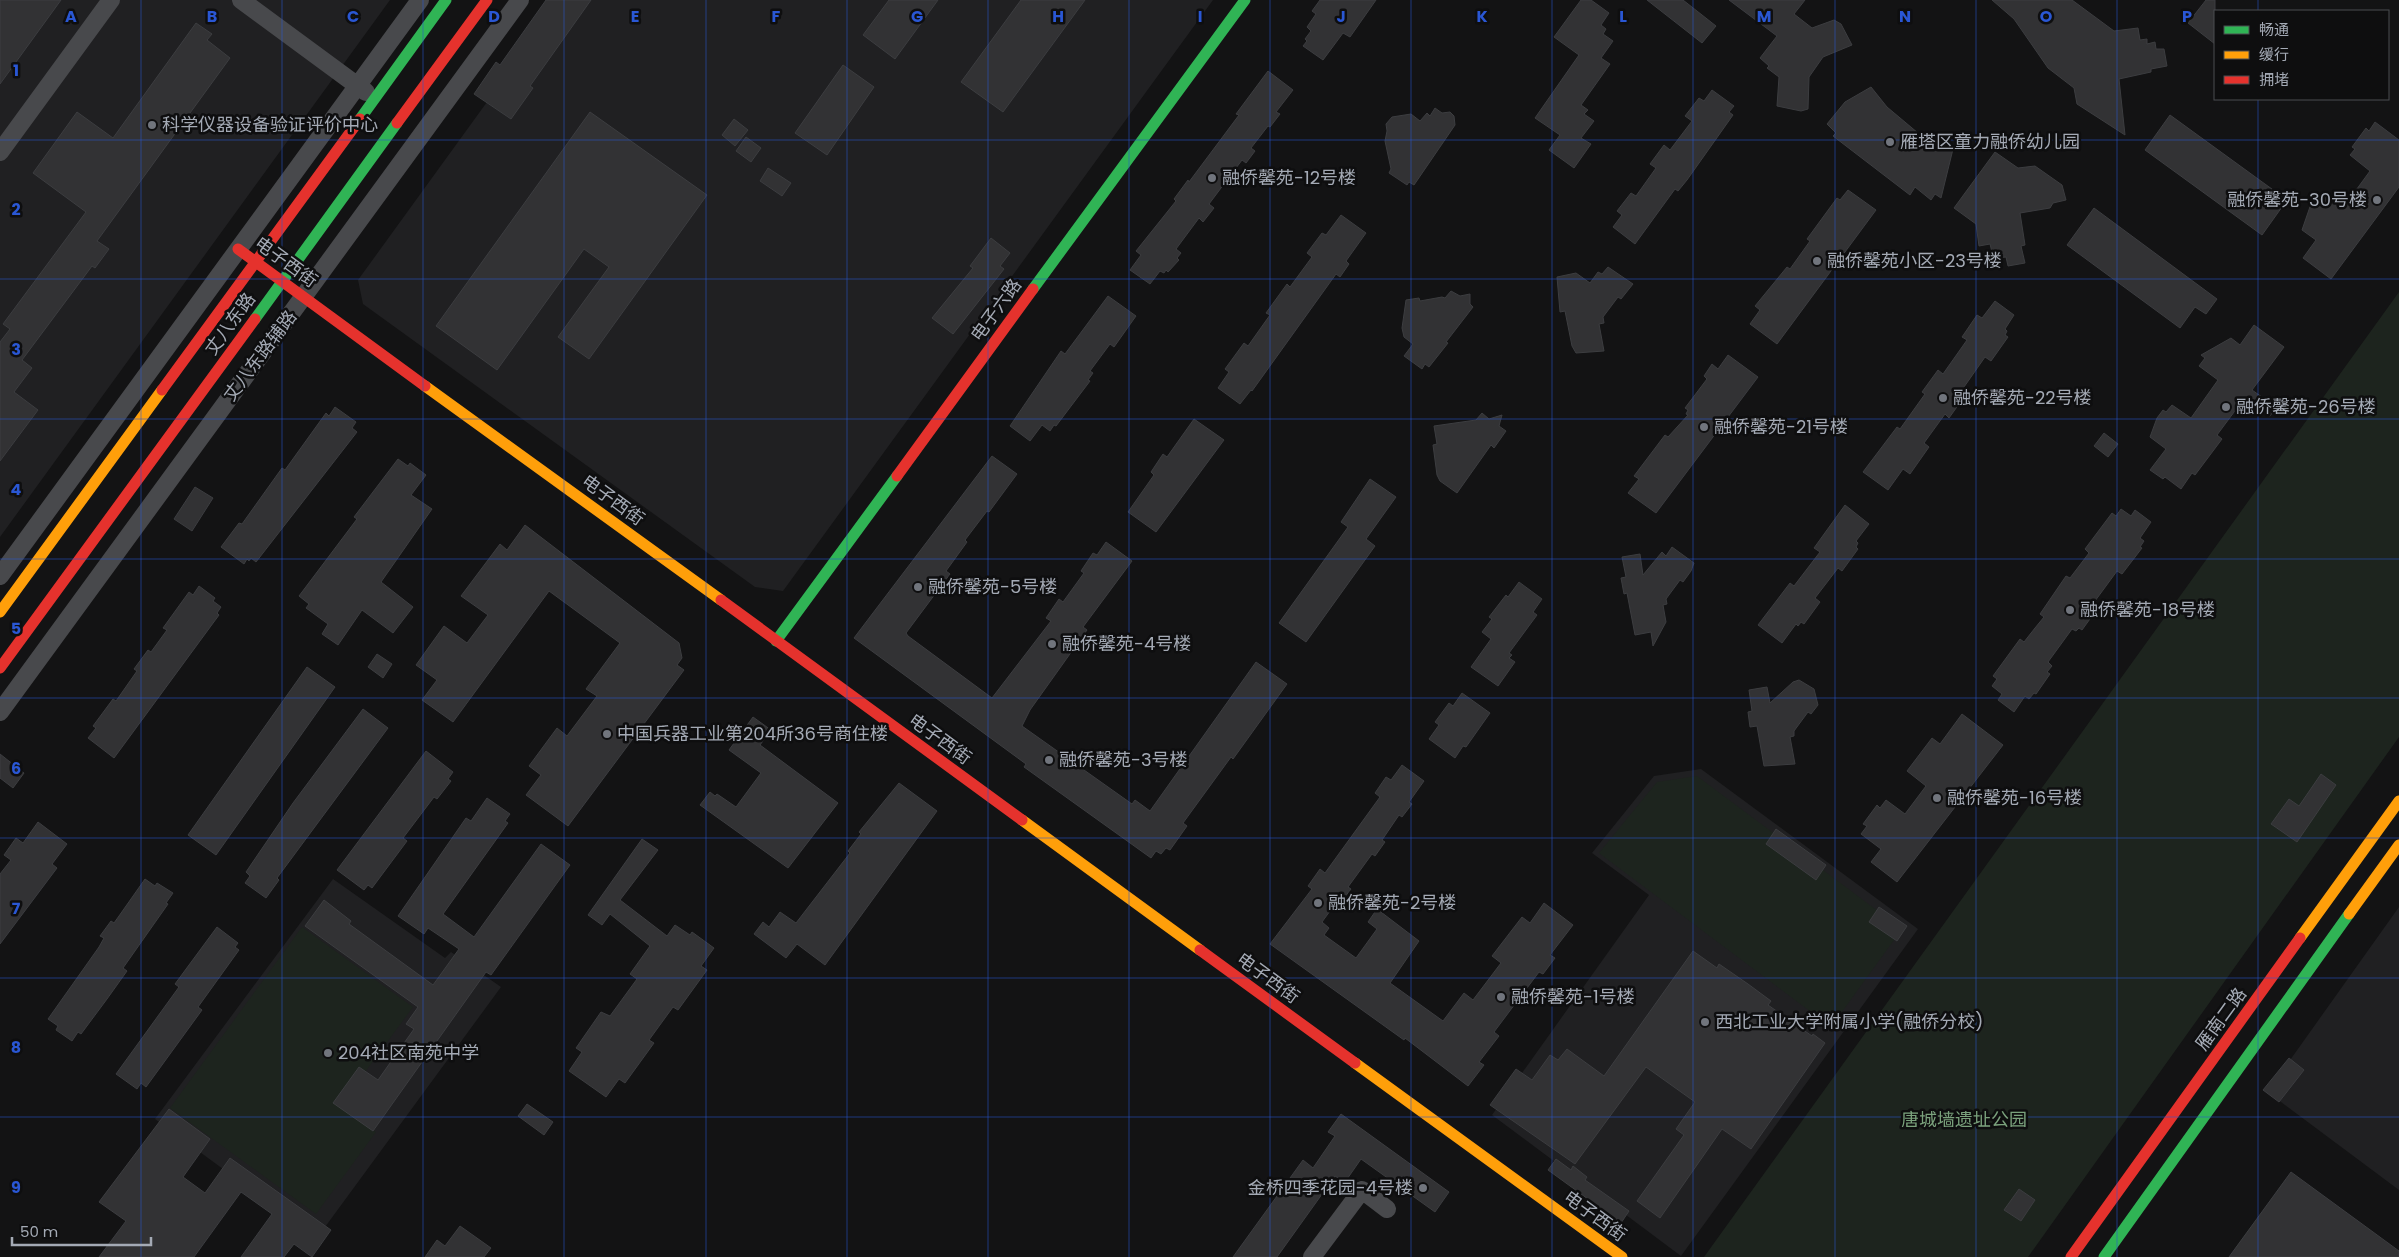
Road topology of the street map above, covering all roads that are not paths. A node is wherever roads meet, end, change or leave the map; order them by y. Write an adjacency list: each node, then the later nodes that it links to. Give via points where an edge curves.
1 (111, 0): 10 (street)
2 (240, 0): 8 (street)
3 (420, 0): 8 (street)
4 (446, 0): 9 (main road, 丈八东路)
5 (487, 0): 13 (main road, 丈八东路)
6 (520, 0): 14 (street, 丈八东路辅路)
7 (1245, 0): 17 (main road, 电子六路)
8 (358, 86): 9 (street); 11 (street)
9 (374, 98): 12 (main road, 丈八东路)
10 (0, 152)
11 (238, 250): 12 (main road, 电子西街); 15 (street)
12 (257, 262): 13 (main road, 电子西街); 16 (main road, 丈八东路)
13 (283, 281): 14 (main road, 电子西街); 18 (main road, 丈八东路)
14 (305, 297): 17 (main road, 电子西街); 19 (street, 丈八东路辅路, via 282,324)
15 (0, 576)
16 (0, 612)
17 (776, 641): 24 (main road, 电子西街)
18 (0, 668)
19 (0, 712)
20 (2399, 801): 25 (main road, 雁南二路)
21 (2399, 844): 26 (main road)
22 (1387, 1209): 23 (street, via 1362,1190)
23 (1312, 1257)
24 (1622, 1257)
25 (2071, 1257)
26 (2104, 1257)

